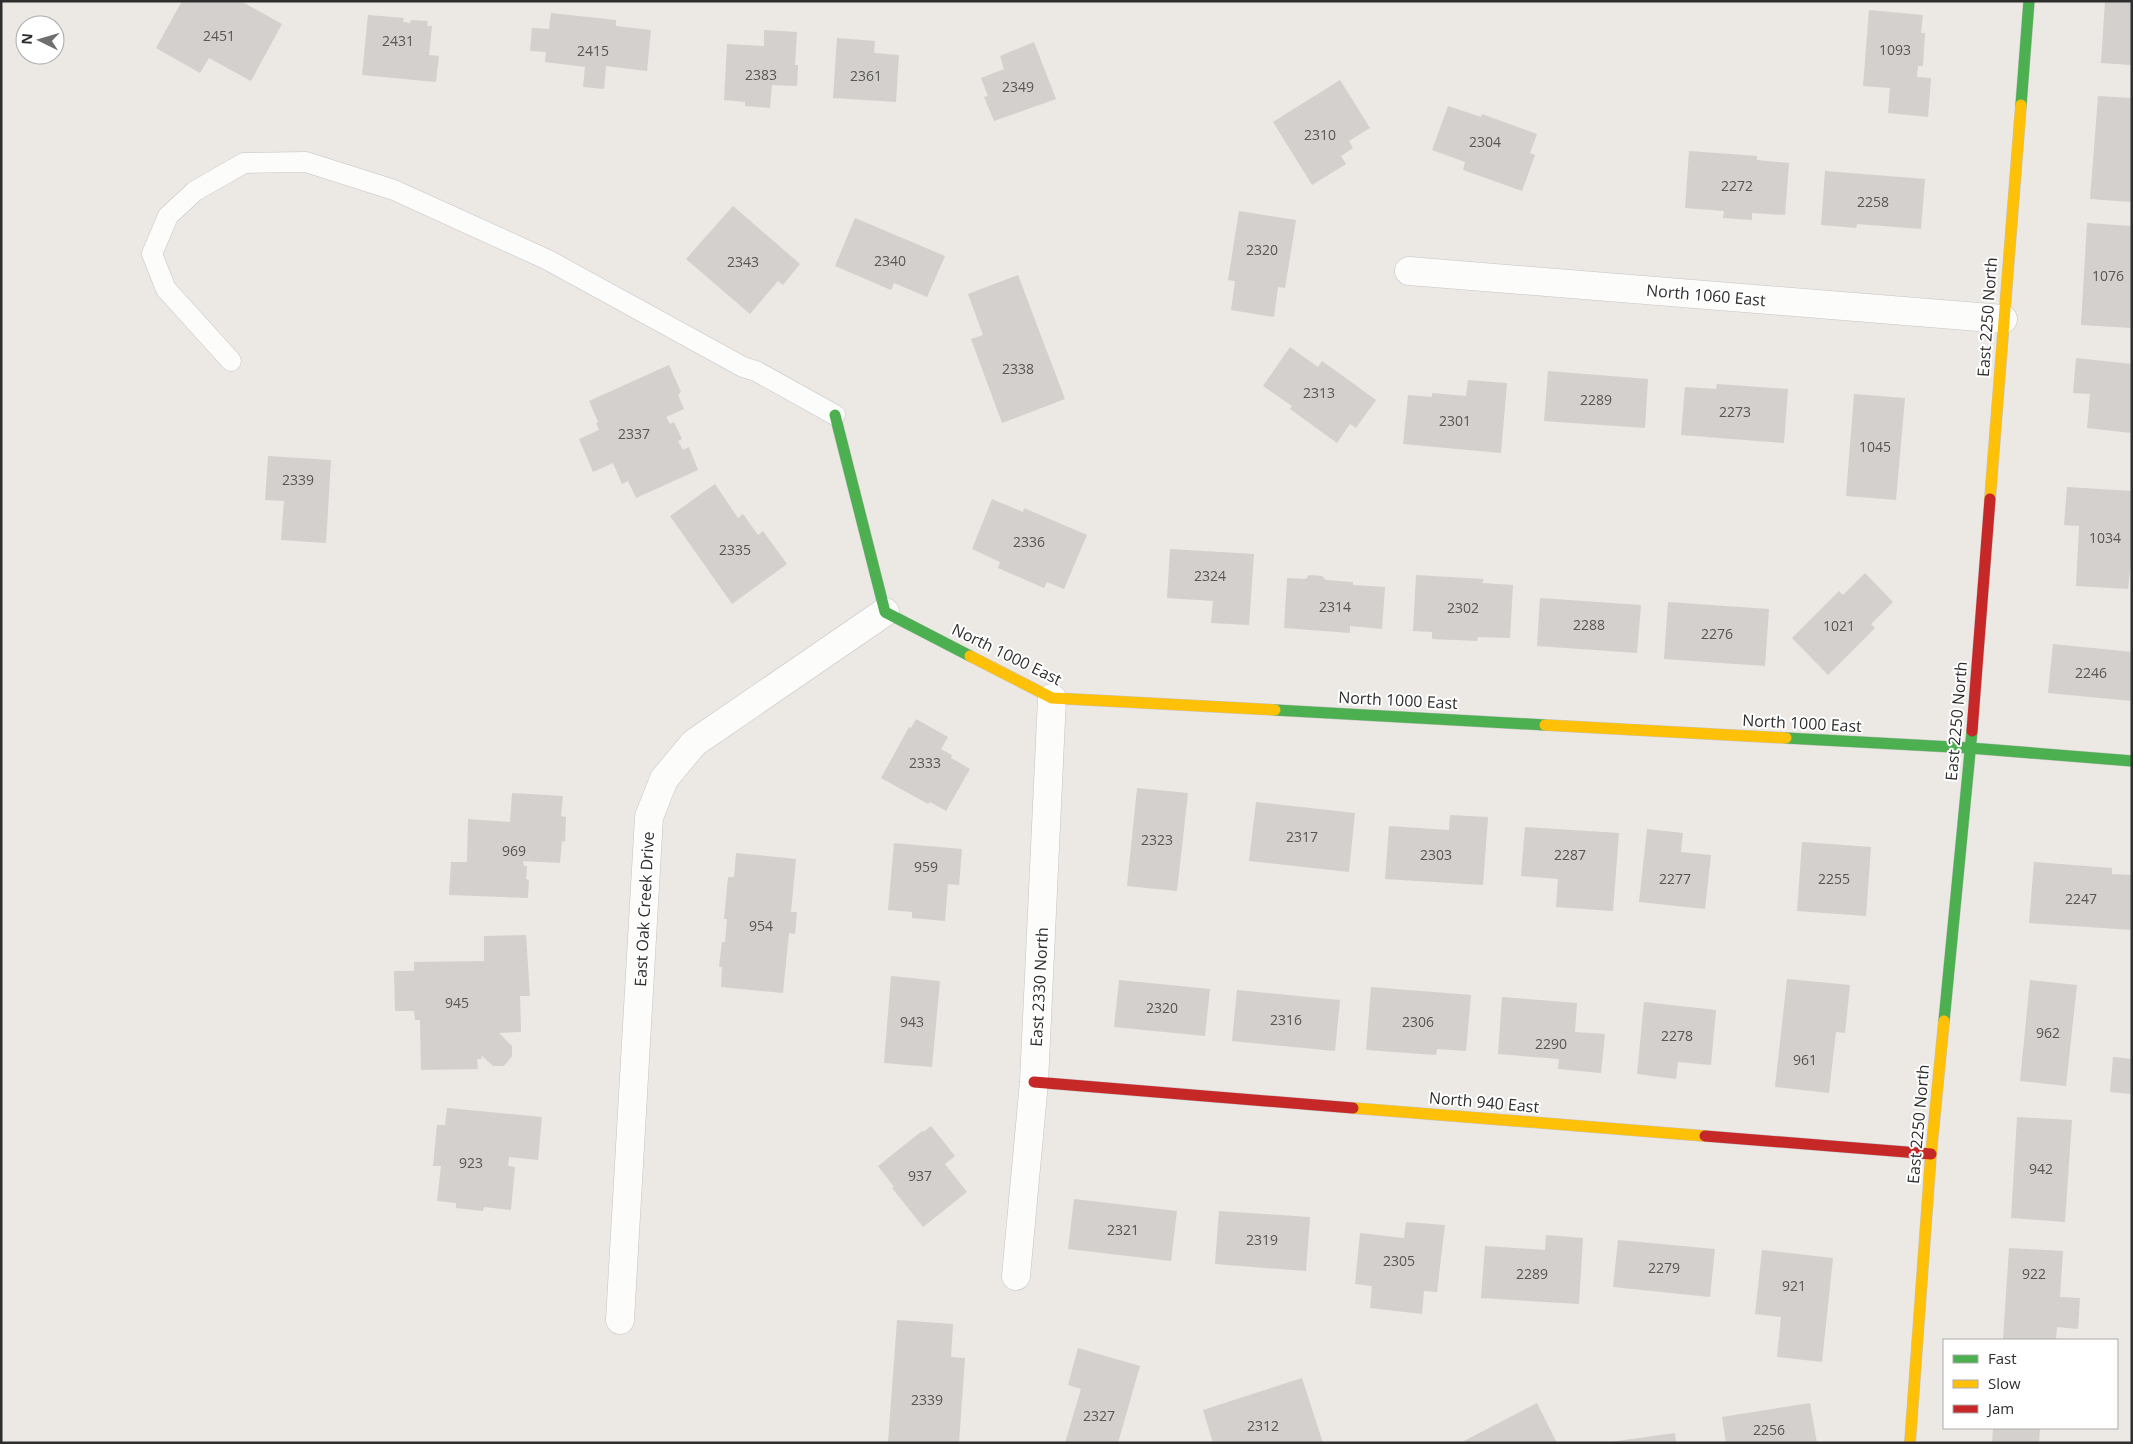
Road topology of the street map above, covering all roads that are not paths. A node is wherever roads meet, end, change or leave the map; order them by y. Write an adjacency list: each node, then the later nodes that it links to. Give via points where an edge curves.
1 (2029, 1): 3 (street, East 2250 North)
2 (1409, 271): 3 (street, North 1060 East)
3 (2003, 319): 8 (street, East 2250 North)
4 (231, 361): 5 (lane, via 166,289 152,254 168,216 194,191 244,163 306,162 394,190 548,260)
5 (835, 415): 6 (street)
6 (885, 612): 7 (street, North 1000 East); 13 (street, East Oak Creek Drive, via 694,743 664,780 649,817)
7 (1052, 698): 8 (street, North 1000 East); 10 (street, East 2330 North)
8 (1970, 748): 9 (street, North 1000 East); 11 (street, East 2250 North)
9 (2132, 761)
10 (1034, 1082): 11 (street, North 940 East); 12 (street, East 2330 North)
11 (1931, 1154): 14 (street, East 2250 North)
12 (1016, 1276)
13 (620, 1320)
14 (1910, 1443)

